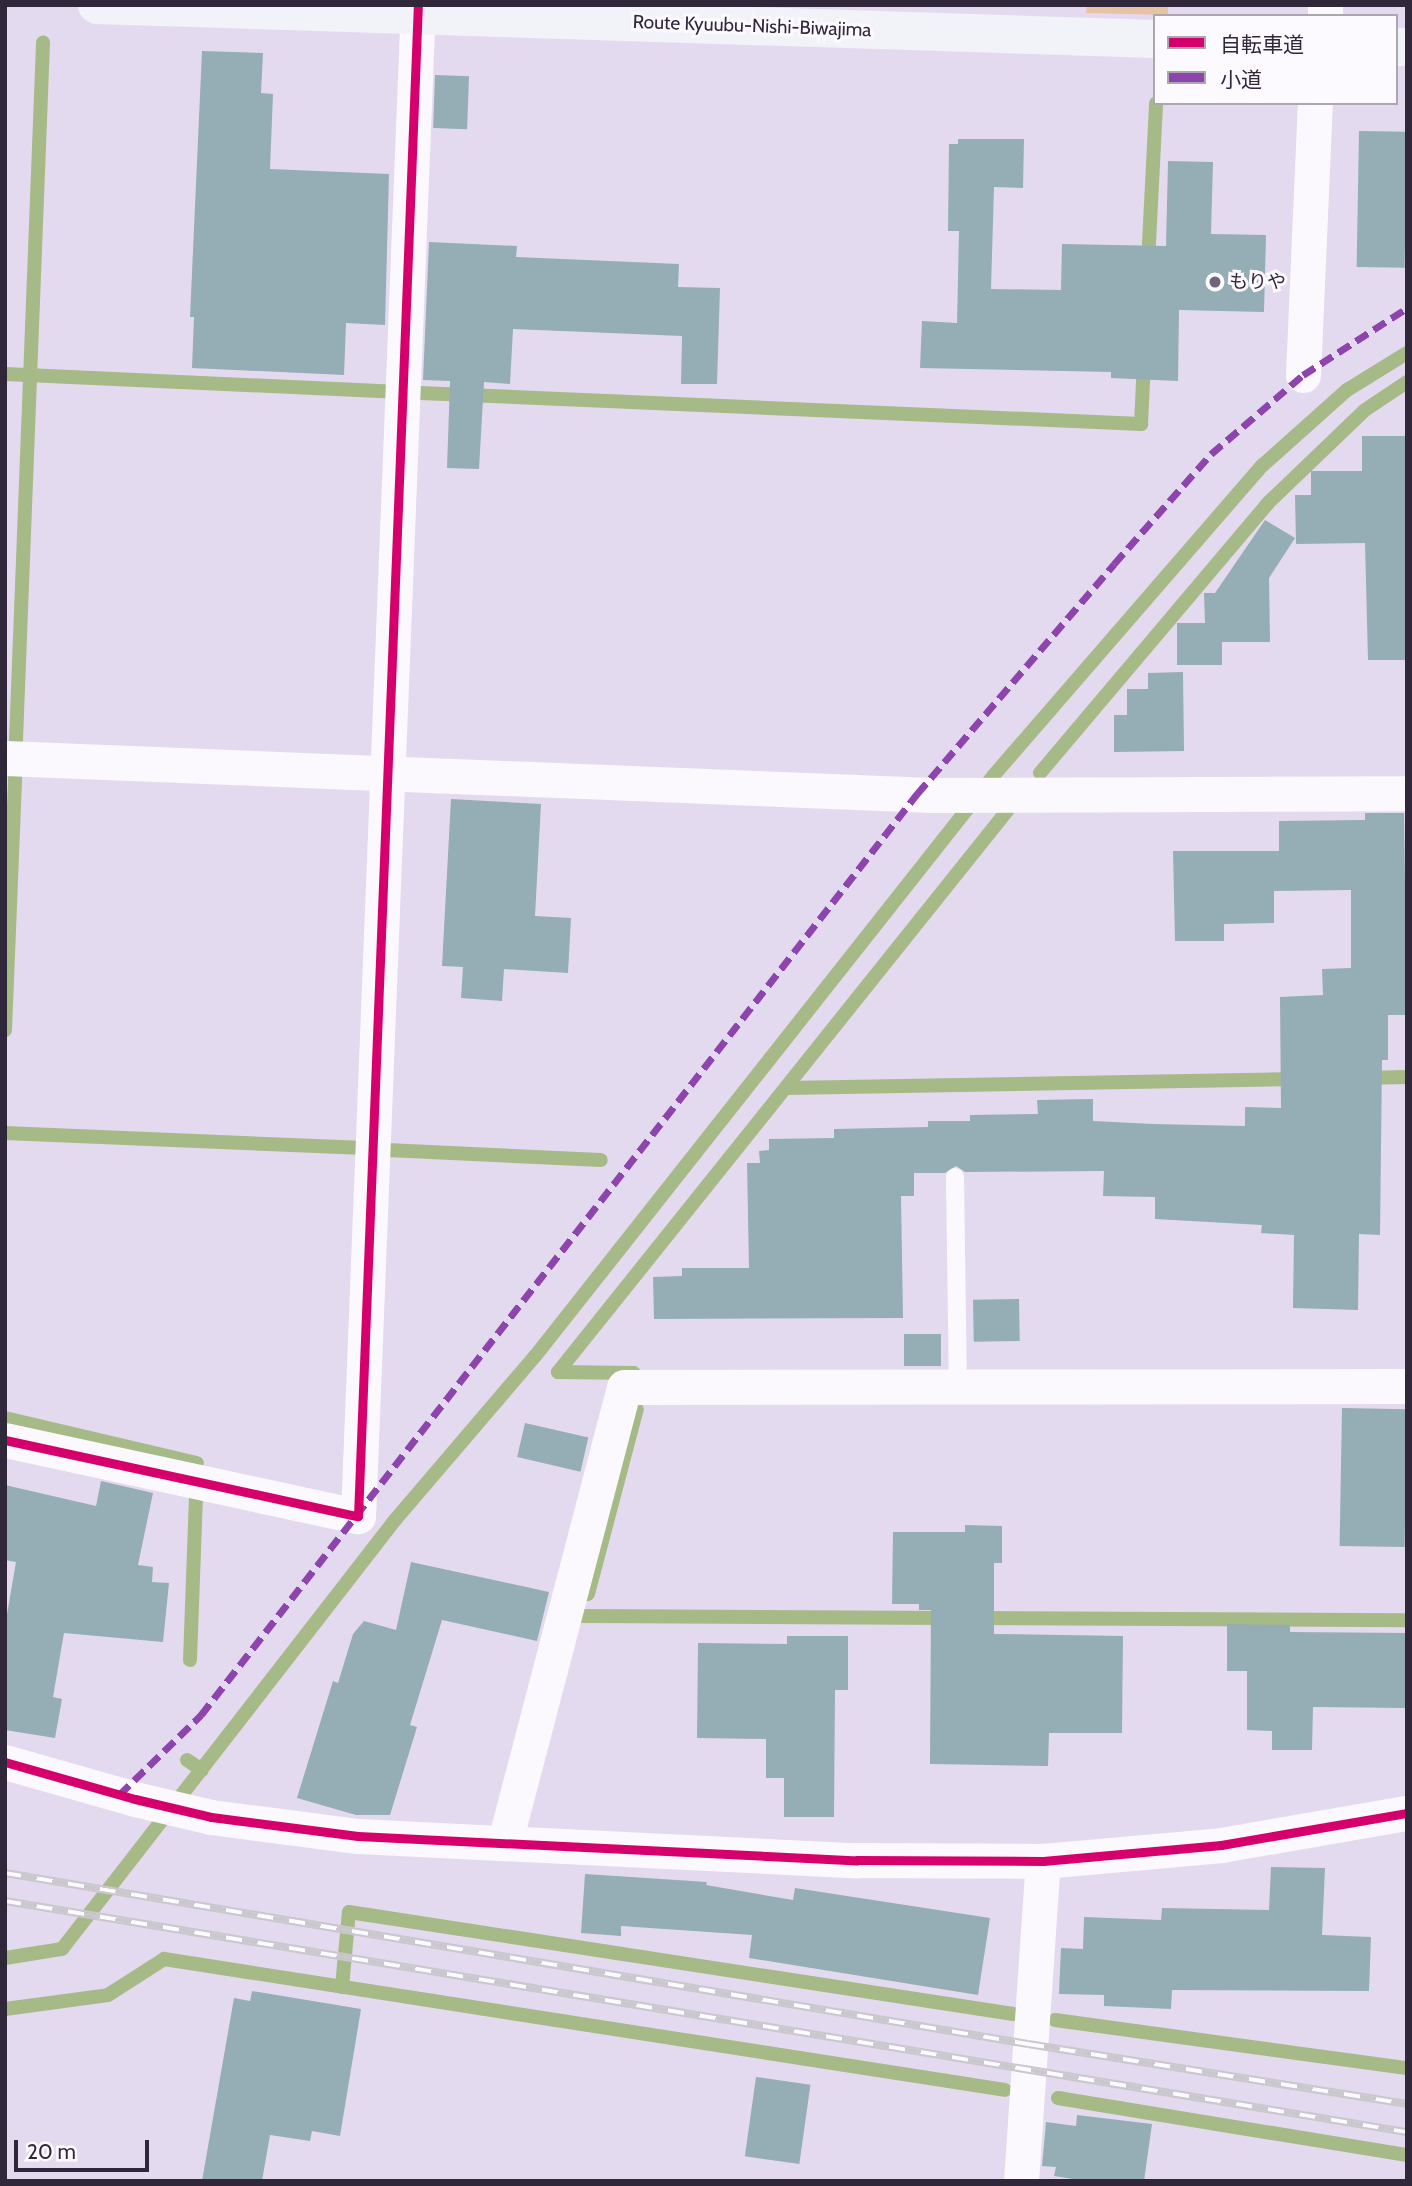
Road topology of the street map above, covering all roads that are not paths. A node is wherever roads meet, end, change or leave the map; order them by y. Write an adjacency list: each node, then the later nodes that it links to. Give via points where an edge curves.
1 (97, 5): 2 (main road, Route Kyuubu-Nishi-Biwajima)
2 (418, 10): 3 (main road, Route Kyuubu-Nishi-Biwajima); 7 (street)
3 (1153, 40)
4 (1315, 105): 5 (street)
5 (1303, 375)
6 (5, 758): 7 (street)
7 (388, 772): 8 (street, via 931,795); 12 (street, via 358,1516)
8 (1407, 793)
9 (955, 1177): 11 (lane)
10 (1407, 1385): 11 (street)
11 (958, 1387): 15 (street, via 624,1387)
12 (5, 1440)
13 (5, 1762): 15 (street, via 211,1816 358,1836)
14 (1407, 1813): 16 (street, via 1221,1845)
15 (505, 1841): 16 (street, via 857,1860)
16 (1043, 1861): 17 (street)
17 (1021, 2181)

